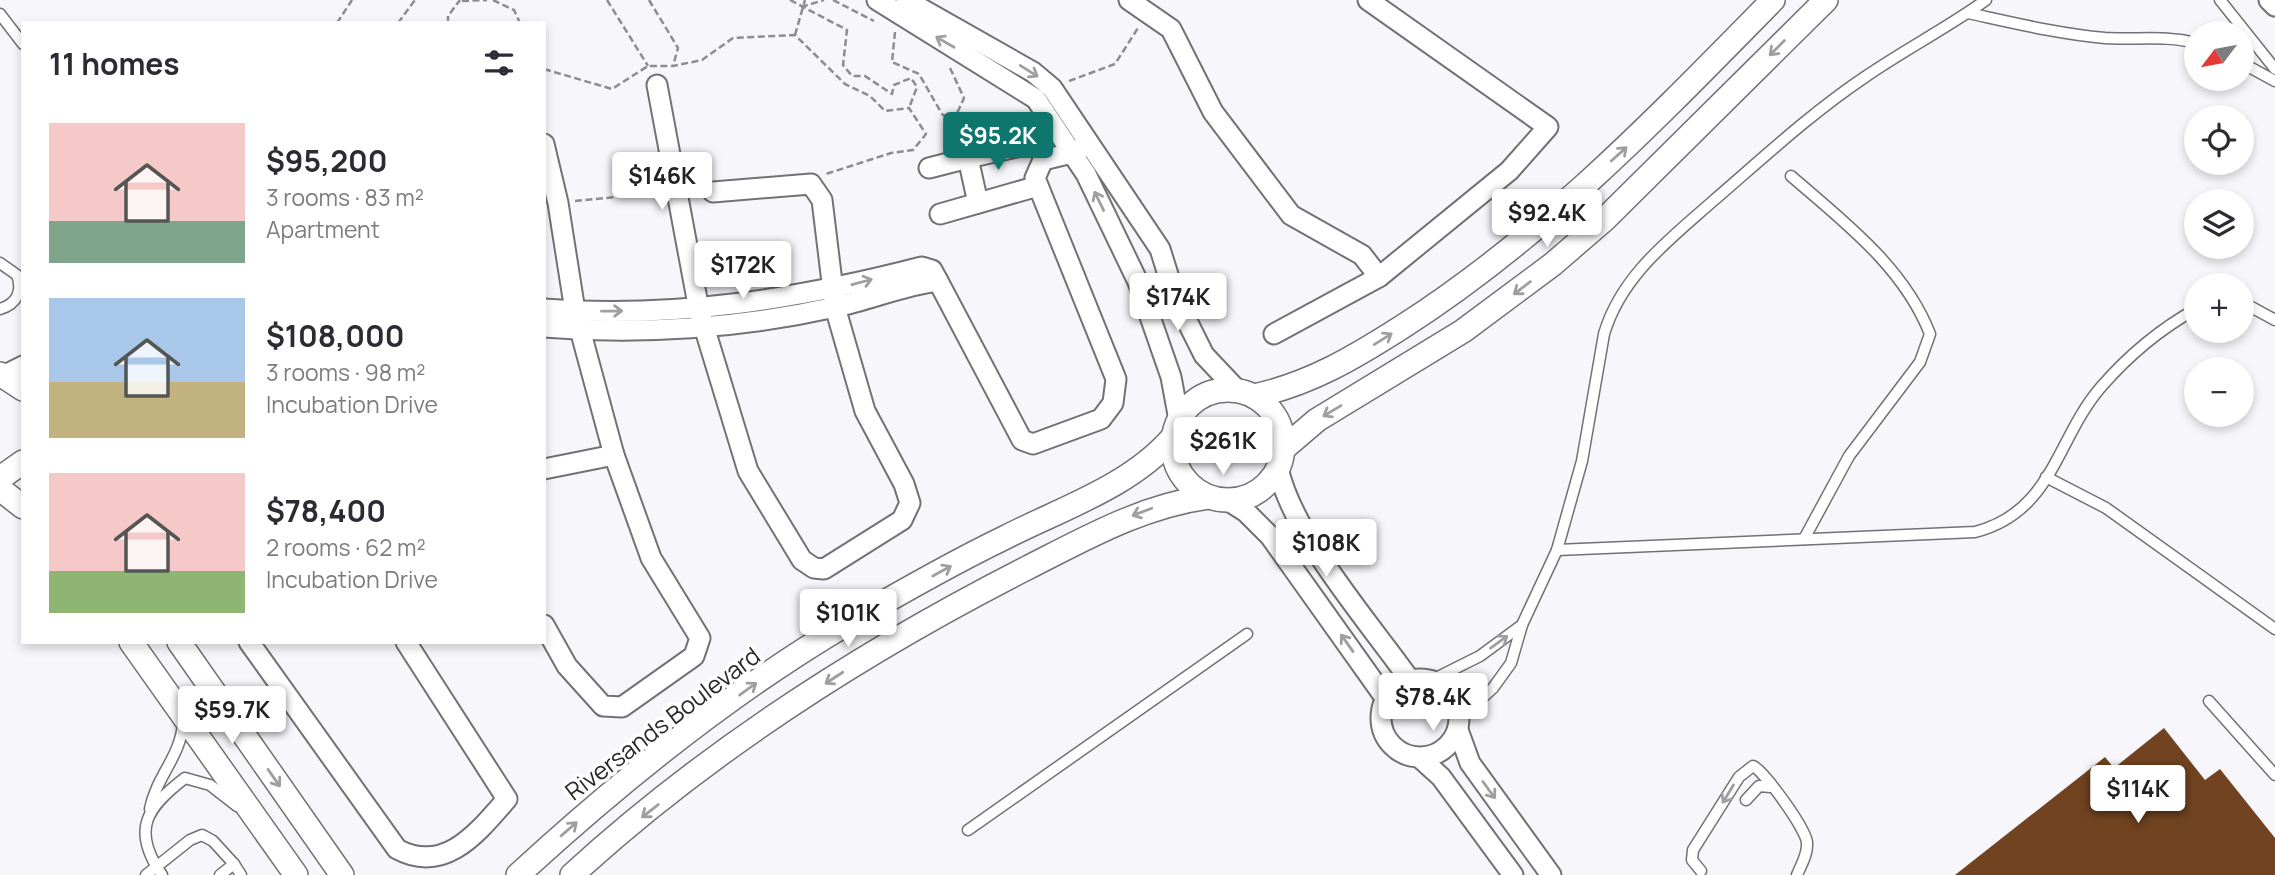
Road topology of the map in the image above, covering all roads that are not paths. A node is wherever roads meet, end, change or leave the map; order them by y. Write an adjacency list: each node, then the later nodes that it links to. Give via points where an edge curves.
1 (877, 0): 19 (street, one-way to 1)
2 (906, 0): 19 (street, one-way to 19, via 1032,72)
3 (1129, 0): 32 (street, via 1171,29 1213,112 1291,215 1363,255)
4 (1368, 0): 32 (street, via 1548,127 1509,171)
5 (1773, 0): 45 (street, one-way to 5, via 1313,379 1485,270 1635,140)
6 (1826, 0): 48 (street, one-way to 48, via 1614,210 1553,264 1464,331 1317,420)
7 (1986, 0): 11 (lane)
8 (2220, 0): 15 (lane)
9 (2269, 0): 10 (street)
10 (2275, 6)
11 (1968, 13): 14 (lane, via 2057,32); 57 (lane, via 1866,76 1781,141 1661,247 1626,285 1604,334 1582,461)
12 (0, 14): 13 (lane)
13 (21, 41)
14 (2184, 41)
15 (2275, 69)
16 (2254, 70): 17 (lane)
17 (2275, 81)
18 (657, 85): 40 (street)
19 (1044, 93): 21 (street)
20 (1017, 147): 23 (street)
21 (1081, 148): 26 (street, via 1043,160 1035,178); 31 (street, via 1160,249); 34 (street, one-way to 21, via 1086,174)
22 (546, 152): 42 (street)
23 (968, 158): 24 (street); 28 (street)
24 (929, 168)
25 (1791, 176): 56 (lane, via 1898,278 1930,334 1920,362 1849,456)
26 (1038, 186): 28 (street); 35 (street, via 1116,379 1113,403 1101,419 1033,444 1022,440 938,281)
27 (713, 192): 35 (street, via 811,184 822,200)
28 (978, 203): 29 (street)
29 (940, 214)
30 (0, 263): 33 (lane)
31 (1169, 273): 34 (street); 45 (street, via 1175,297 1204,355)
32 (1379, 276): 44 (street)
33 (21, 280): 36 (lane, via 14,302)
34 (1139, 282): 46 (street, via 1171,377)
35 (834, 299): 40 (street); 40 (street, via 865,411 910,503 902,520 824,569 802,560 748,471)
36 (0, 309)
37 (2254, 309): 41 (lane)
38 (546, 310): 42 (street)
39 (2184, 316): 51 (lane, via 2163,328 2099,388)
40 (703, 318): 42 (street)
41 (2275, 320)
42 (577, 321): 43 (street); 47 (street)
43 (546, 327)
44 (1274, 334)
45 (1246, 393): 46 (street, via 1220,390 1203,395 1189,406); 48 (street, via 1276,418)
46 (1176, 428): 54 (street, via 1174,455 1180,473 1192,487); 87 (street, Riversands Boulevard, one-way to 46, via 619,785 776,669 942,570 1122,478 1157,456)
47 (614, 455): 50 (street); 59 (street, via 651,558 700,638 695,656 622,707 603,706 567,666)
48 (1281, 458): 54 (street, via 1257,492); 66 (street, via 1286,496 1297,521)
49 (21, 463): 52 (street)
50 (546, 469)
51 (2046, 477): 56 (lane, via 2019,513 1987,529); 60 (lane, via 2106,509)
52 (0, 478)
53 (0, 489): 55 (street)
54 (1217, 498): 68 (street, one-way to 54, via 1270,536 1246,512); 88 (street, one-way to 88, via 1161,505 1117,522 875,651 718,757)
55 (21, 505)
56 (1804, 539): 57 (lane)
57 (1557, 550): 58 (lane)
58 (1522, 625): 67 (lane, one-way to 58, via 1480,656); 71 (lane, via 1518,648 1503,676)
59 (546, 629)
60 (2275, 629)
61 (1247, 634): 77 (lane)
62 (132, 644): 70 (street)
63 (179, 644): 86 (street, one-way to 86)
64 (250, 644): 65 (street, via 397,849 417,862 446,860 460,852 507,799)
65 (407, 644)
66 (1410, 680): 67 (street); 68 (street, via 1394,688)
67 (1432, 680): 71 (street, via 1452,694)
68 (1386, 699): 72 (street, via 1381,712 1386,738 1407,755)
69 (2209, 701): 73 (lane)
70 (183, 715): 76 (lane, via 177,753 162,773); 78 (street)
71 (1459, 724): 72 (street, via 1444,750); 90 (street, one-way to 90, via 1470,763)
72 (1420, 758): 89 (street, via 1441,776)
73 (2275, 775)
74 (1771, 787): 75 (lane, via 1756,788); 81 (lane, one-way to 81, via 1761,770 1753,766 1744,771 1693,850 1692,860); 91 (lane, via 1806,837 1806,856)
75 (1746, 800)
76 (150, 809): 78 (lane, via 185,778 210,785); 80 (lane, via 145,840)
77 (968, 830)
78 (266, 832): 85 (street)
79 (234, 864): 80 (lane, via 202,835 190,840); 83 (lane); 84 (lane)
80 (159, 871): 82 (lane)
81 (1701, 871)
82 (146, 875)
83 (220, 875)
84 (242, 875)
85 (296, 875)
86 (342, 875)
87 (518, 875)
88 (572, 875)
89 (1513, 875)
90 (1551, 875)
91 (1797, 875)

